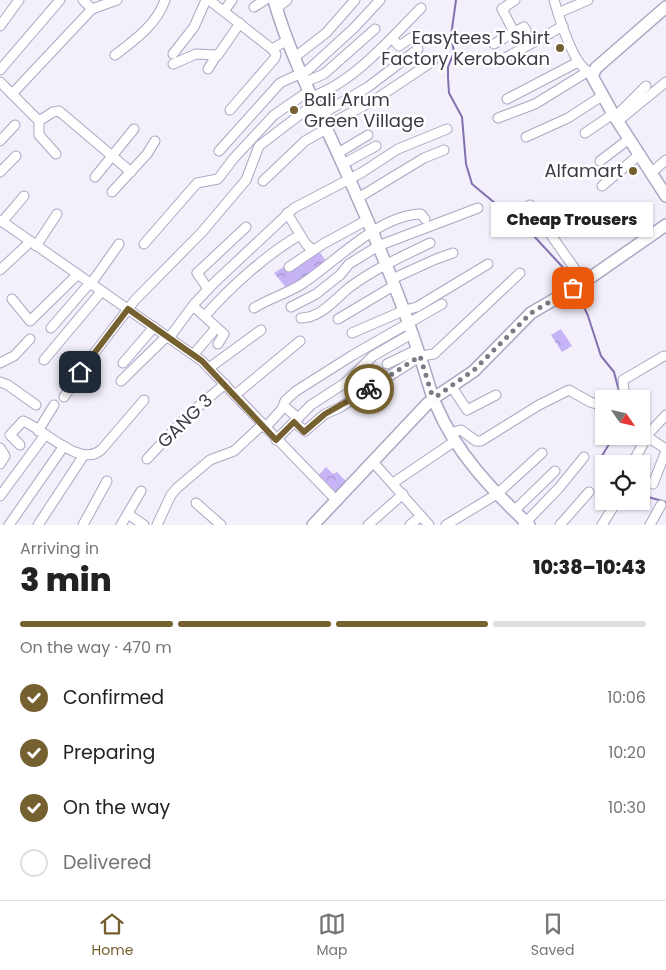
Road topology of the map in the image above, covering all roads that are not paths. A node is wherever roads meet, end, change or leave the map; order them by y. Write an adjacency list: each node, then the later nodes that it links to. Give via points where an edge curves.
1 (20, 0): 22 (street)
2 (60, 0): 41 (street)
3 (83, 0): 19 (street)
4 (117, 0): 19 (street)
5 (165, 0): 34 (street, via 146,30)
6 (208, 0): 15 (street); 32 (street, via 194,28)
7 (265, 0): 17 (street)
8 (287, 0): 14 (street)
9 (355, 0): 33 (street, via 336,23)
10 (380, 0): 45 (street)
11 (515, 0): 26 (street, via 502,11)
12 (554, 0): 20 (street)
13 (588, 0): 20 (street)
14 (275, 4): 30 (main road)
15 (228, 6): 21 (street)
16 (666, 6): 42 (main road)
17 (254, 7)
18 (421, 8): 28 (street)
19 (92, 9): 47 (street)
20 (558, 13): 23 (street)
21 (240, 23): 30 (street); 35 (street)
22 (0, 26)
23 (563, 26): 37 (street); 38 (street)
24 (375, 29): 45 (street)
25 (526, 30): 26 (street, via 524,27)
26 (514, 32): 29 (street)
27 (418, 34): 28 (street, via 399,46)
28 (392, 38): 45 (street, via 330,91)
29 (494, 44)
30 (279, 45): 33 (main road); 50 (street, via 275,58)
31 (418, 49): 51 (street, via 368,87)
32 (173, 54)
33 (300, 54): 45 (main road)
34 (116, 55)
35 (216, 56): 39 (street, via 200,53); 40 (street)
36 (433, 61): 56 (street)
37 (498, 62)
38 (578, 62): 42 (street); 49 (street)
39 (173, 64)
40 (208, 69)
41 (0, 70)
42 (590, 72): 48 (main road); 53 (street, via 536,104)
43 (0, 82): 47 (street)
44 (666, 82): 52 (street)
45 (311, 84): 51 (main road); 67 (street, via 280,83); 102 (street, via 262,126 218,179 197,183); 122 (street, via 262,143 241,187)
46 (646, 86): 52 (street)
47 (12, 94): 54 (street)
48 (602, 96): 52 (main road); 61 (street, via 568,118)
49 (507, 99)
50 (230, 110)
51 (326, 112): 56 (main road)
52 (615, 117): 59 (street); 62 (main road)
53 (498, 118)
54 (39, 121): 68 (street, via 39,135); 72 (street, via 59,111)
55 (15, 125): 64 (street)
56 (326, 128): 70 (main road); 80 (street, via 305,141)
57 (134, 129): 72 (street)
58 (446, 129): 78 (street, via 398,149)
59 (585, 134)
60 (368, 135): 70 (street)
61 (526, 137)
62 (629, 138): 69 (main road); 74 (street)
63 (155, 140): 76 (street)
64 (0, 141)
65 (376, 146): 70 (street)
66 (444, 150): 85 (street, via 424,158)
67 (220, 151)
68 (56, 154)
69 (640, 154): 77 (main road); 81 (street)
70 (348, 155): 78 (main road)
71 (16, 156): 75 (street)
72 (113, 156): 76 (street); 79 (street)
73 (666, 160): 77 (street)
74 (600, 161)
75 (0, 172)
76 (131, 172): 82 (street)
77 (651, 173): 84 (main road)
78 (355, 176): 85 (main road); 88 (street)
79 (95, 177)
80 (263, 180)
81 (602, 186)
82 (112, 192)
83 (24, 196): 93 (street)
84 (666, 196)
85 (358, 198): 91 (main road)
86 (530, 205): 95 (street)
87 (478, 208): 92 (street)
88 (287, 213): 98 (street); 115 (street)
89 (57, 214): 100 (street)
90 (570, 216): 95 (street)
91 (367, 220): 97 (main road); 104 (street)
92 (421, 220): 97 (street); 103 (street)
93 (1, 221): 100 (street)
94 (666, 225): 113 (main road)
95 (546, 226): 113 (street)
96 (246, 228): 115 (street, via 197,272)
97 (373, 232): 103 (main road); 121 (street, via 302,284)
98 (300, 235): 104 (street); 124 (street, via 270,256)
99 (430, 243): 107 (street)
100 (33, 244): 109 (street); 111 (street)
101 (119, 244): 114 (street)
102 (144, 244)
103 (378, 246): 107 (main road); 120 (street, via 349,264 316,294)
104 (313, 250): 108 (street)
105 (453, 253): 112 (street)
106 (488, 264): 123 (street, via 426,303)
107 (386, 266): 112 (main road); 125 (street, via 350,287 325,308)
108 (289, 267)
109 (0, 270)
110 (520, 273): 137 (street, via 445,346 434,354)
111 (77, 275): 114 (street); 117 (street, via 30,321)
112 (393, 282): 123 (main road); 126 (street)
113 (584, 282): 148 (main road, via 531,313 474,370)
114 (90, 284): 116 (street); 128 (street)
115 (212, 286): 119 (street)
116 (101, 292): 122 (street); 140 (street)
117 (12, 299)
118 (442, 304): 130 (street)
119 (193, 306): 124 (street); 133 (street)
120 (291, 307)
121 (254, 308)
122 (128, 309): 127 (street); 152 (street)
123 (405, 310): 130 (main road); 132 (street)
124 (205, 316): 129 (street)
125 (302, 318)
126 (338, 319)
127 (154, 327): 133 (street); 142 (street)
128 (51, 328)
129 (216, 328): 136 (street, via 224,336); 138 (street)
130 (411, 328): 137 (main road); 158 (street, via 314,380 287,399); 160 (street)
131 (261, 330): 144 (street)
132 (352, 333)
133 (168, 337): 138 (street); 145 (street)
134 (30, 339): 141 (street, via 14,356)
135 (300, 341): 150 (street)
136 (218, 344)
137 (419, 352): 143 (street); 154 (main road); 160 (street, via 339,408 325,414 305,431)
138 (194, 354): 144 (street)
139 (664, 356): 149 (street, via 622,380)
140 (44, 360)
141 (0, 363)
142 (123, 363)
143 (387, 364)
144 (209, 368): 147 (street)
145 (122, 381)
146 (0, 382): 156 (street)
147 (224, 384): 150 (street); 174 (street, GANG 3, via 187,416)
148 (452, 387): 151 (street, via 467,410); 154 (main road)
149 (624, 390)
150 (235, 395): 161 (street)
151 (496, 395)
152 (64, 397)
153 (144, 400): 172 (street, via 98,453)
154 (433, 400): 164 (main road); 175 (main road)
155 (595, 404): 164 (street, via 569,390 481,441 459,430)
156 (36, 405)
157 (54, 406): 162 (street)
158 (284, 406): 160 (street); 161 (street)
159 (666, 415): 163 (street)
160 (296, 420): 166 (street)
161 (264, 427): 166 (street); 199 (street, via 234,452 210,460 177,488)
162 (42, 433): 167 (street, via 25,421 21,422 10,435); 168 (street); 185 (street)
163 (650, 433)
164 (452, 437): 179 (street); 184 (main road)
165 (650, 438): 170 (street)
166 (276, 440): 186 (street)
167 (20, 445)
168 (64, 446): 172 (street); 194 (street)
169 (0, 448): 176 (street, via 5,456)
170 (666, 448): 180 (street)
171 (542, 453): 184 (street)
172 (84, 455): 195 (street)
173 (584, 457): 193 (street)
174 (147, 459)
175 (373, 462): 179 (street); 186 (main road)
176 (0, 464)
177 (555, 471): 190 (street)
178 (107, 481): 196 (street)
179 (393, 483): 183 (street)
180 (653, 484)
181 (141, 491): 191 (street)
182 (590, 492): 206 (street)
183 (403, 494): 192 (street); 202 (street)
184 (496, 494): 190 (main road); 205 (street)
185 (0, 496)
186 (336, 500): 201 (main road)
187 (196, 503): 200 (street)
188 (661, 505): 208 (street)
189 (611, 510): 207 (street)
190 (514, 511): 193 (main road)
191 (128, 514): 197 (street); 198 (street)
192 (421, 516): 203 (street); 204 (street)
193 (526, 524)
194 (9, 525)
195 (38, 525)
196 (83, 525)
197 (121, 525)
198 (144, 525)
199 (157, 525)
200 (222, 525)
201 (313, 525)
202 (368, 525)
203 (410, 525)
204 (429, 525)
205 (446, 525)
206 (560, 525)
207 (602, 525)
208 (650, 525)

